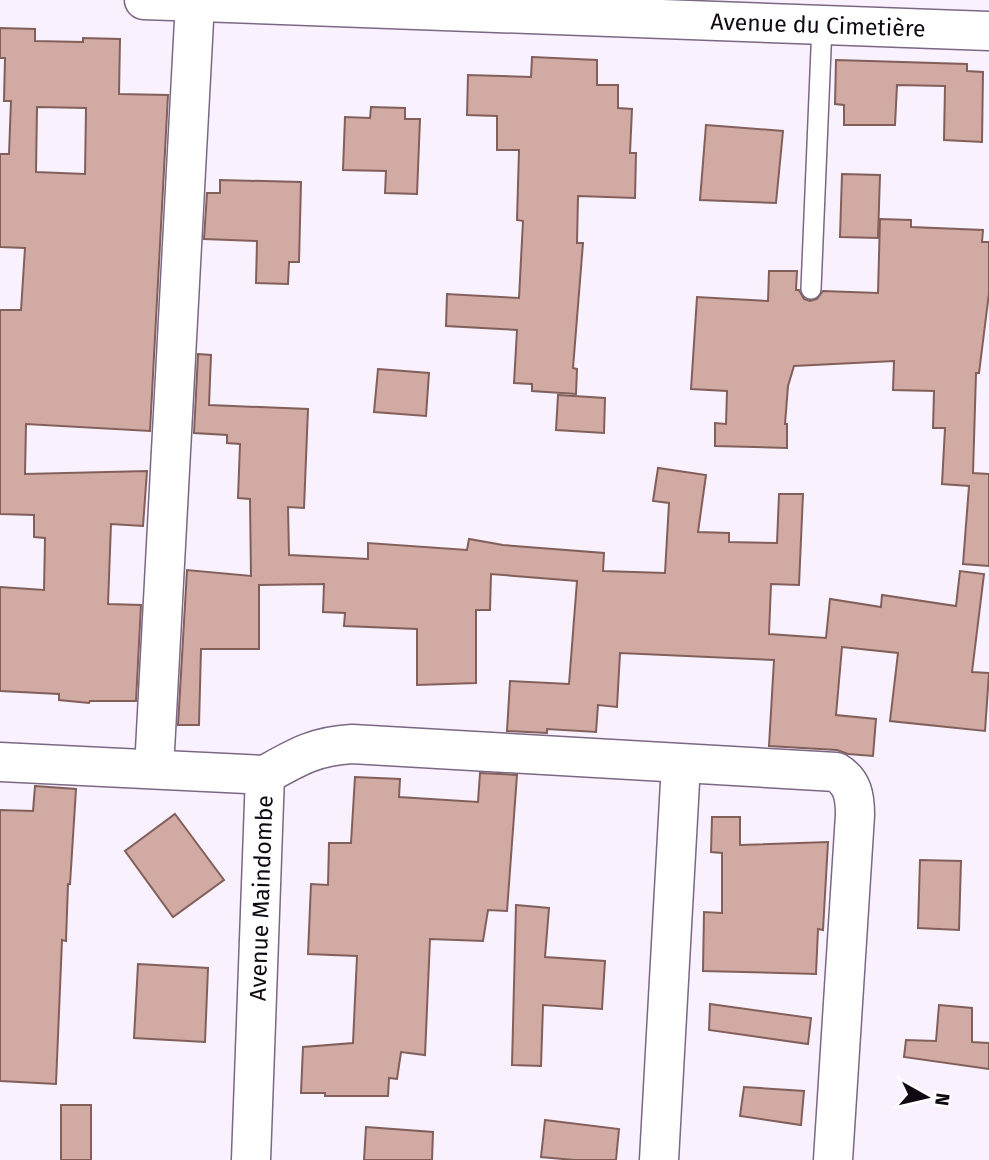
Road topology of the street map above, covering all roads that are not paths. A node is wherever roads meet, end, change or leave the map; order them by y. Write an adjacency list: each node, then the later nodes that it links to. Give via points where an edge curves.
1 (144, 0): 2 (street, Avenue du Cimetière)
2 (195, 2): 3 (street, Avenue du Cimetière); 8 (street)
3 (822, 25): 4 (street, Avenue du Cimetière); 5 (lane)
4 (989, 31)
5 (811, 289)
6 (0, 762): 8 (street, Avenue Maindombe)
7 (681, 764): 9 (street, via 352,744 327,745); 11 (street); 12 (street, via 836,772 852,788 855,816)
8 (154, 769): 9 (street, Avenue Maindombe)
9 (265, 775): 10 (street, Avenue Maindombe)
10 (251, 1160)
11 (659, 1160)
12 (833, 1160)

